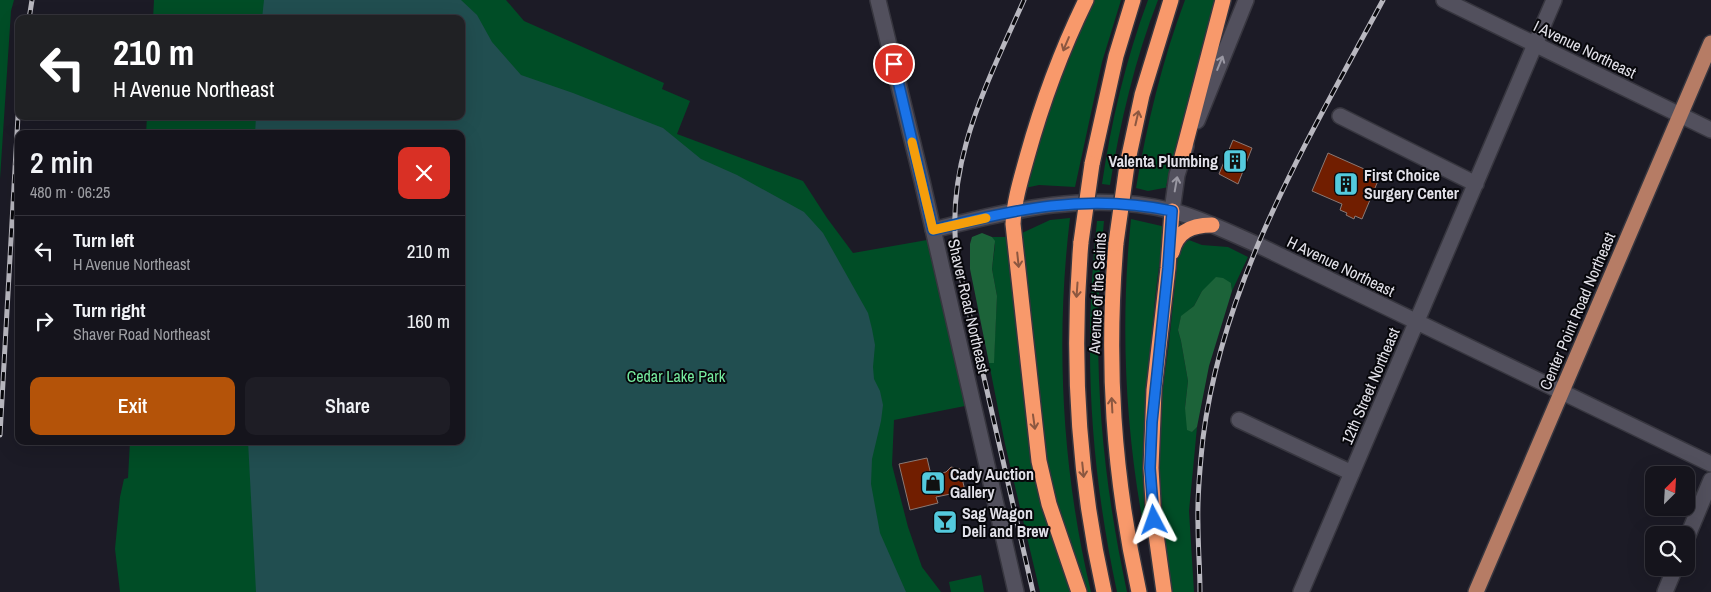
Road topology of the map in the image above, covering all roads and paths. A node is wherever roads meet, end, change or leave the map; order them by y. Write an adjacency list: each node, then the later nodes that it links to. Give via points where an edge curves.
1 (878, 0): 19 (street, Shaver Road Northeast)
2 (1086, 0): 17 (highway, one-way to 17, via 1039,114)
3 (1134, 0): 31 (highway, Avenue of the Saints, one-way to 31, bridge, via 1116,56 1092,164 1081,242 1076,345 1079,430 1091,528)
4 (1171, 0): 32 (highway, Avenue of the Saints, one-way to 4, bridge, via 1125,520 1114,429 1110,343 1116,243 1127,165 1142,95)
5 (1223, 0): 14 (highway)
6 (1246, 0): 14 (street, one-way to 6)
7 (1444, 0): 10 (street, I Avenue Northeast)
8 (1554, 0): 10 (street, 12th Street Northeast)
9 (1711, 43): 11 (main road, Center Point Road Northeast)
10 (1535, 45): 11 (street, I Avenue Northeast); 15 (street, 12th Street Northeast)
11 (1681, 115): 13 (street, I Avenue Northeast); 22 (main road, Center Point Road Northeast)
12 (1340, 116): 15 (street)
13 (1711, 130)
14 (1182, 157): 16 (street, one-way to 14)
15 (1476, 184): 21 (street, 12th Street Northeast)
16 (1172, 211): 17 (street, H Avenue Northeast, via 1087,202); 18 (street, H Avenue Northeast); 20 (highway)
17 (1014, 212): 19 (street, H Avenue Northeast); 30 (highway, one-way to 30, via 1040,461 1049,504)
18 (1212, 225): 20 (highway, via 1182,232 1175,241); 21 (street, H Avenue Northeast)
19 (933, 230): 29 (street, Shaver Road Northeast)
20 (1168, 268): 33 (highway, via 1154,390 1150,468)
21 (1416, 322): 22 (street, H Avenue Northeast); 25 (street, 12th Street Northeast)
22 (1561, 392): 24 (street, H Avenue Northeast); 35 (main road, Center Point Road Northeast)
23 (1239, 420): 25 (street)
24 (1711, 464)
25 (1352, 473): 34 (street, 12th Street Northeast)
26 (1711, 480): 27 (street)
27 (1692, 526)
28 (1672, 576): 36 (street)
29 (1016, 592)
30 (1079, 592)
31 (1104, 592)
32 (1139, 592)
33 (1164, 592)
34 (1301, 592)
35 (1476, 592)
36 (1665, 592)

